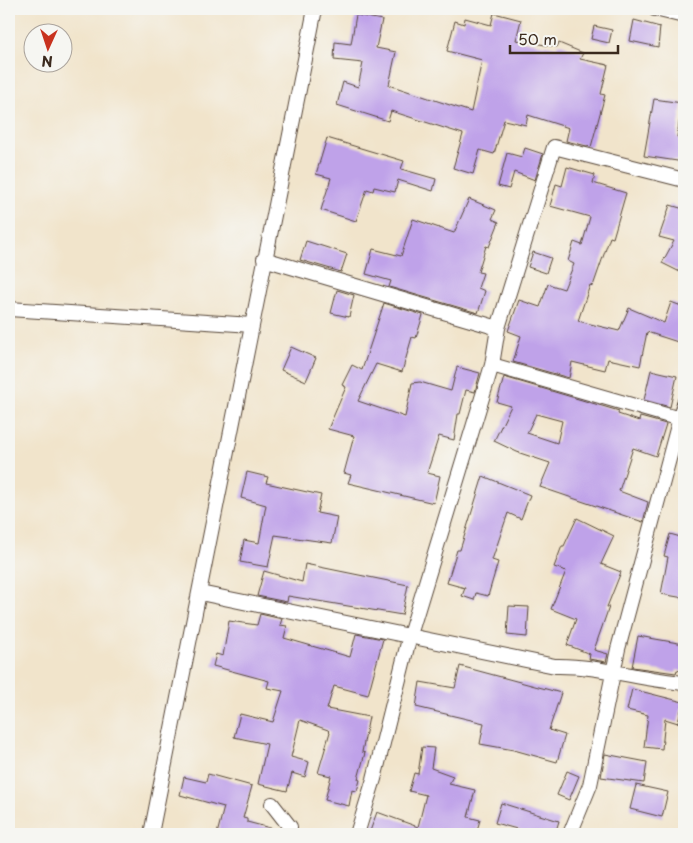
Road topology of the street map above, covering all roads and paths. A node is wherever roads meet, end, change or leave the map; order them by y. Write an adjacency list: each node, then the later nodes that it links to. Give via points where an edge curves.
1 (314, 9): 5 (street)
2 (655, 9): 3 (street)
3 (684, 16)
4 (684, 180): 8 (street, via 554,147)
5 (264, 259): 7 (street); 8 (street)
6 (9, 309): 7 (street)
7 (252, 325): 12 (street)
8 (498, 328): 9 (street)
9 (492, 365): 11 (street); 13 (street)
10 (684, 403): 11 (street)
11 (680, 418): 14 (street)
12 (200, 593): 13 (street); 17 (street)
13 (410, 636): 14 (street, via 555,666 578,666); 19 (street)
14 (614, 674): 15 (street); 20 (street, via 590,785)
15 (684, 683)
16 (272, 804): 18 (street, via 290,827)
17 (151, 834)
18 (288, 834)
19 (357, 834)
20 (570, 834)

